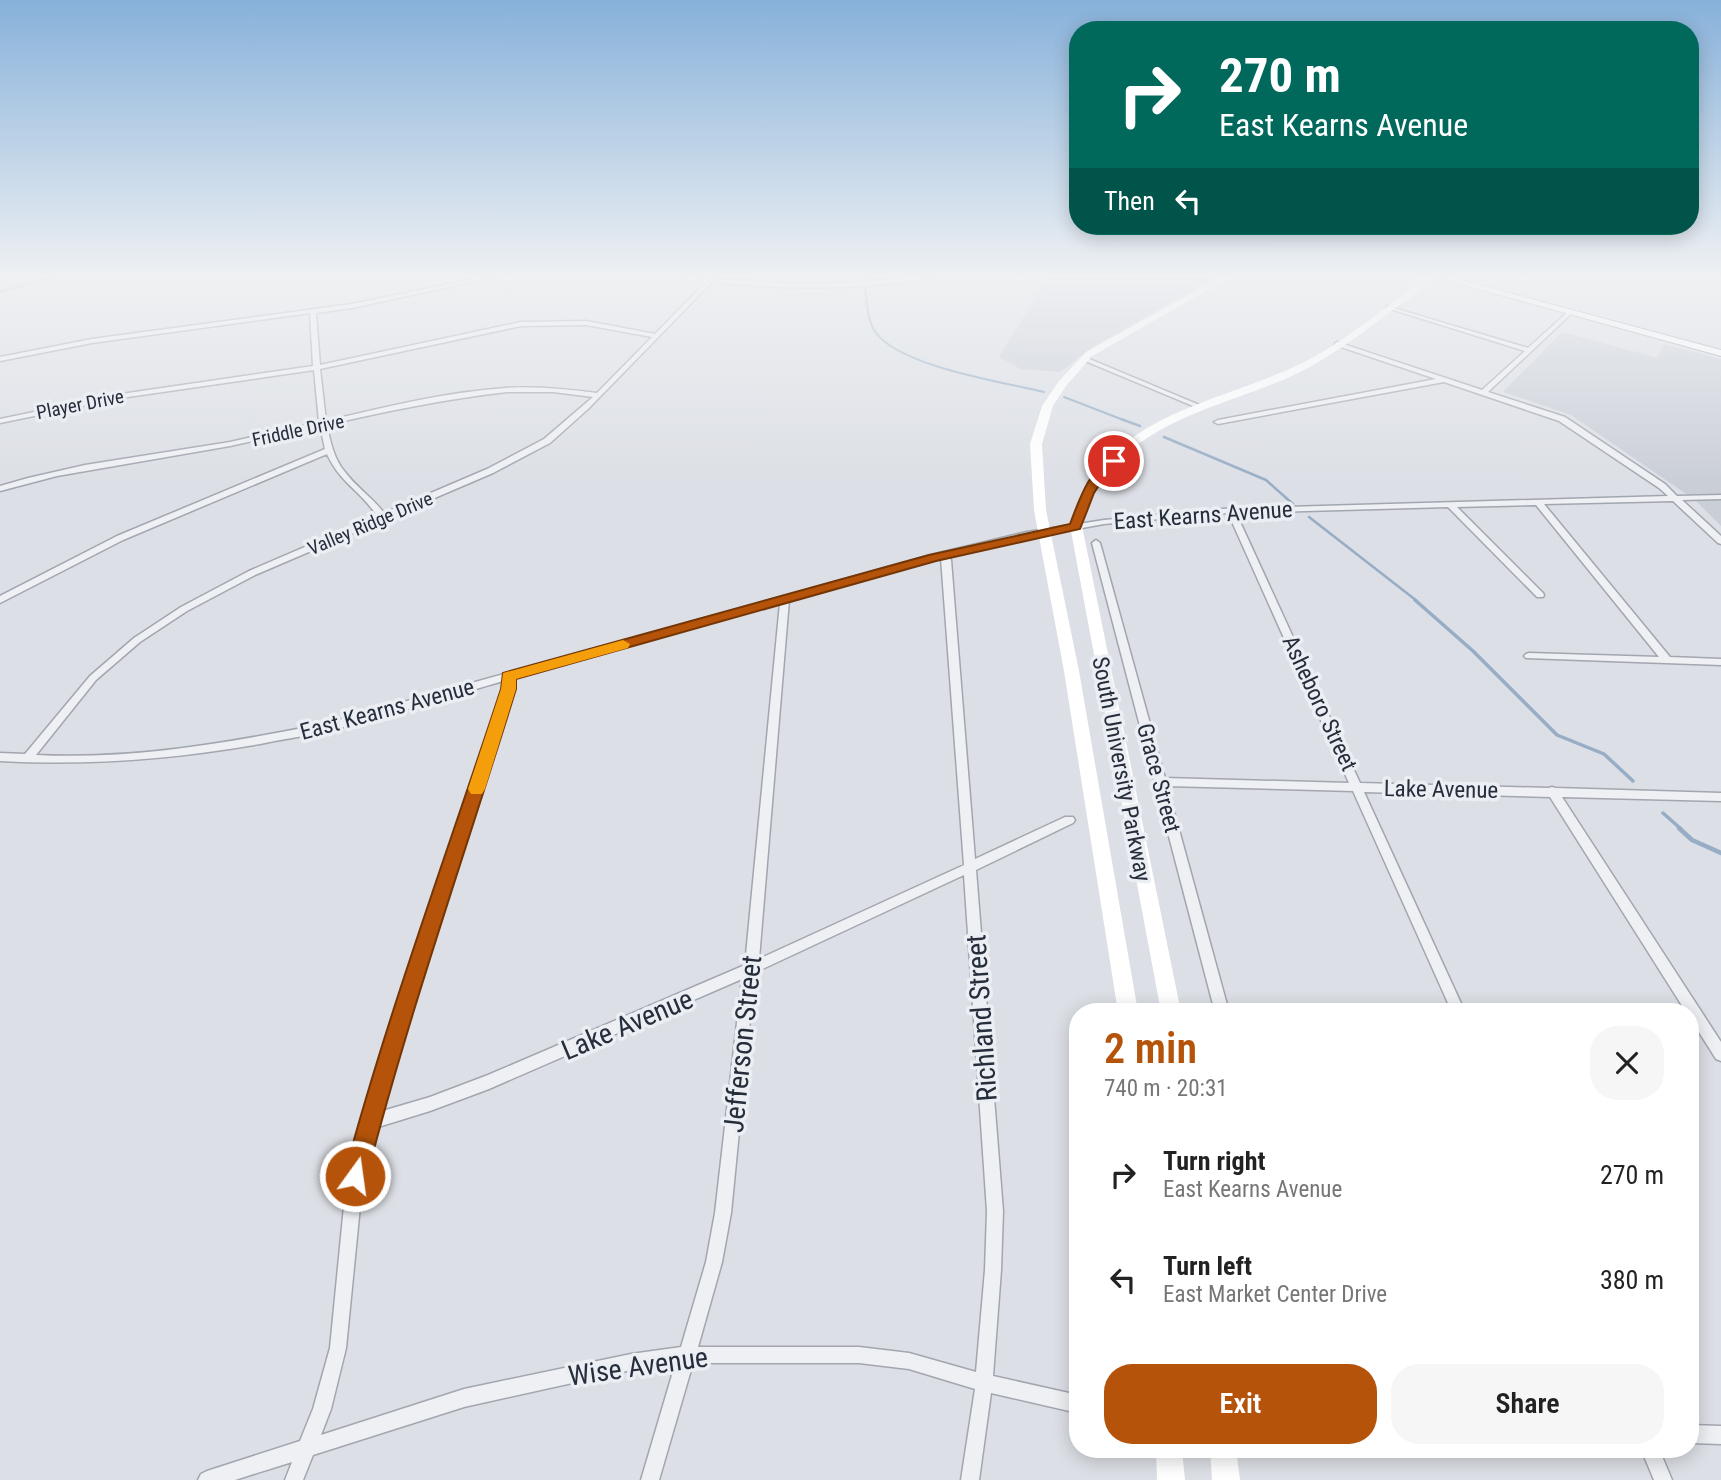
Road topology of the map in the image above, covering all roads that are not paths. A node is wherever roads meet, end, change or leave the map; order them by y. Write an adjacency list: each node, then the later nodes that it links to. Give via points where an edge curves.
1 (71, 346): 13 (street)
2 (316, 346): 15 (street)
3 (422, 346): 15 (street, Player Drive)
4 (646, 346): 18 (street, Valley Ridge Drive)
5 (1107, 346): 14 (main road, South University Parkway)
6 (1335, 346): 19 (main road, via 1278,378)
7 (1344, 346): 16 (street)
8 (1516, 346): 11 (street)
9 (1533, 346): 11 (street)
10 (1695, 346): 12 (main road)
11 (1529, 350): 17 (street)
12 (1721, 353)
13 (0, 359)
14 (1085, 359): 19 (street); 32 (main road, South University Parkway, via 1048,406 1036,441)
15 (318, 368): 20 (street, Player Drive, via 121,396); 22 (street)
16 (1446, 379): 17 (street); 21 (street)
17 (1484, 392): 26 (street, via 1562,419)
18 (598, 395): 22 (street, Friddle Drive, via 546,388 486,391); 30 (street, Valley Ridge Drive, via 547,441)
19 (1200, 407): 31 (main road, via 1156,425 1130,445 1098,477)
20 (0, 421)
21 (1218, 422)
22 (324, 424): 23 (street); 24 (street, Friddle Drive, via 175,454 76,468)
23 (329, 450): 30 (street, via 338,469); 37 (street, via 120,538)
24 (0, 489)
25 (1721, 497): 26 (street, East Kearns Avenue)
26 (1678, 499): 27 (street, East Kearns Avenue); 33 (street)
27 (1539, 503): 28 (street, East Kearns Avenue); 40 (street)
28 (1451, 505): 29 (street, East Kearns Avenue); 36 (street)
29 (1231, 511): 31 (street, East Kearns Avenue); 46 (street, Asheboro Street)
30 (382, 517): 44 (street, Valley Ridge Drive, via 211,593 158,625 93,678)
31 (1076, 526): 32 (street, East Kearns Avenue); 53 (main road, South University Parkway)
32 (1045, 532): 35 (street, East Kearns Avenue); 52 (main road, South University Parkway)
33 (1721, 541)
34 (1096, 544): 45 (street, Grace Street)
35 (944, 555): 38 (street, East Kearns Avenue); 50 (street, Richland Street)
36 (1539, 595)
37 (0, 600)
38 (785, 600): 42 (street, East Kearns Avenue); 51 (street, Jefferson Street)
39 (1529, 656): 40 (street)
40 (1667, 660): 41 (street)
41 (1721, 662)
42 (508, 676): 44 (street, East Kearns Avenue, via 328,727 238,745 134,758); 59 (street, via 509,689)
43 (0, 757): 44 (street, East Kearns Avenue)
44 (27, 759)
45 (1161, 782): 46 (street, Lake Avenue); 54 (street, Grace Street)
46 (1358, 787): 47 (street, Lake Avenue); 55 (street, Asheboro Street)
47 (1552, 791): 48 (street, Lake Avenue); 56 (street)
48 (1721, 797)
49 (1069, 820): 50 (street, Lake Avenue)
50 (970, 867): 51 (street, Lake Avenue); 61 (street, Richland Street, via 995,1211)
51 (750, 968): 59 (street, Lake Avenue, via 478,1086); 60 (street, Jefferson Street, via 723,1213)
52 (1127, 1003)
53 (1169, 1003)
54 (1220, 1003)
55 (1455, 1003)
56 (1688, 1003)
57 (1699, 1020): 58 (street)
58 (1721, 1054)
59 (369, 1122): 65 (street, via 355,1176 338,1348)
60 (687, 1355): 61 (street, Wise Avenue, via 859,1355 908,1361); 65 (street, Wise Avenue, via 631,1362 464,1398); 71 (street, Jefferson Street)
61 (984, 1382): 62 (street, Wise Avenue); 72 (street, Richland Street)
62 (1069, 1402)
63 (1699, 1434): 64 (street)
64 (1721, 1435)
65 (307, 1446): 69 (street, Wise Avenue); 70 (street)
66 (1170, 1458): 73 (main road)
67 (1224, 1458): 74 (main road)
68 (1654, 1458): 75 (street)
69 (207, 1480)
70 (294, 1480)
71 (650, 1480)
72 (970, 1480)
73 (1171, 1480)
74 (1226, 1480)
75 (1663, 1480)

